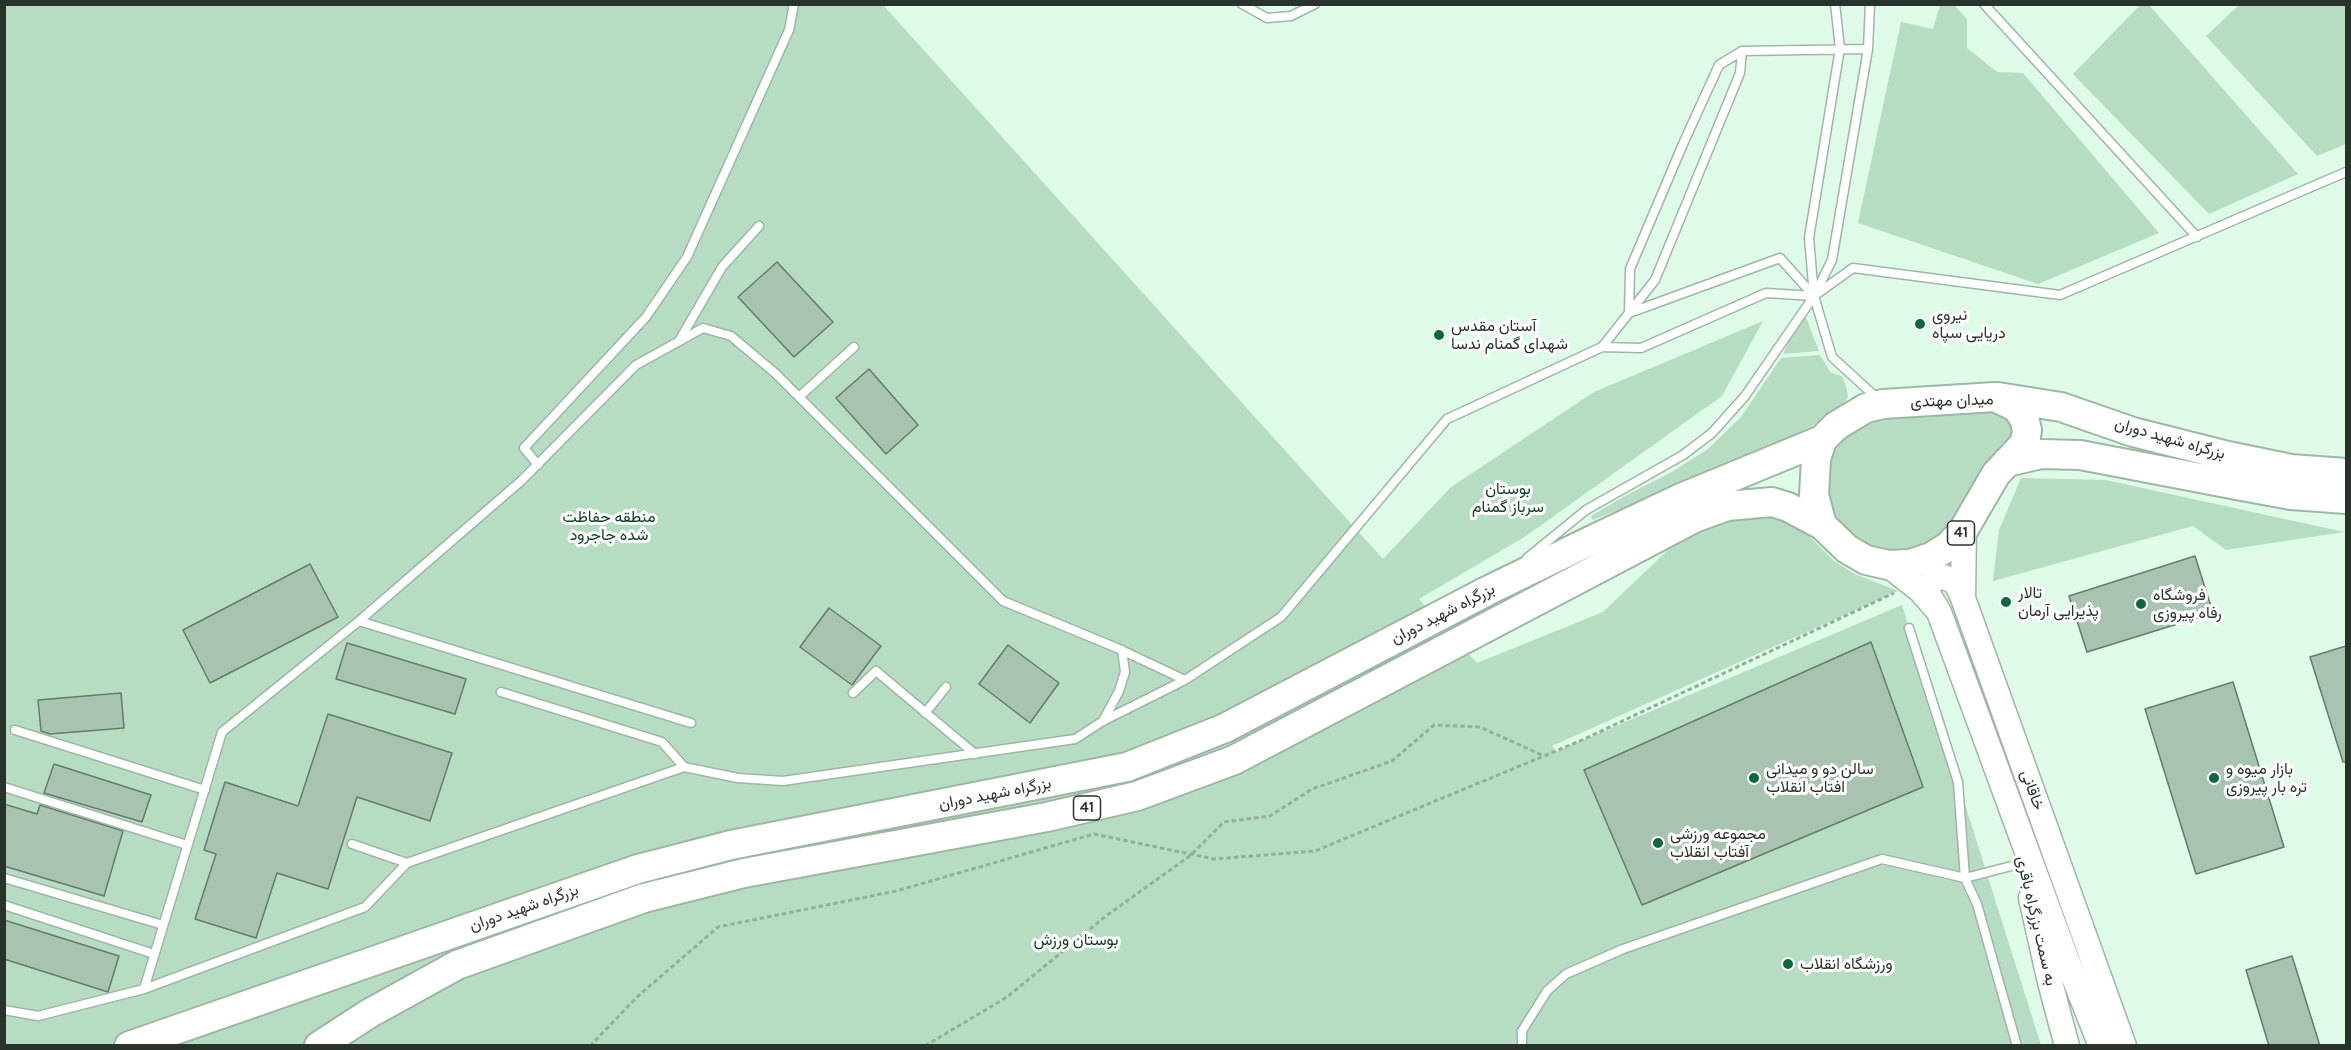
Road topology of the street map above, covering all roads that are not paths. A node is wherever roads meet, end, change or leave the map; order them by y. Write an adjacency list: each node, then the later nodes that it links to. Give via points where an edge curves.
1 (794, 4): 23 (lane, via 784,41 687,257 646,317 524,448)
2 (1242, 4): 3 (lane, via 1267,18 1291,16)
3 (1315, 4)
4 (1835, 4): 7 (lane)
5 (1872, 4): 8 (lane)
6 (1984, 4): 12 (lane)
7 (1840, 48): 8 (lane); 9 (lane); 13 (lane, via 1809,238)
8 (1868, 49): 13 (lane, via 1832,260)
9 (1742, 51): 14 (lane, via 1740,73 1654,280); 14 (lane, via 1719,65 1678,155 1630,269)
10 (2346, 172): 12 (lane)
11 (759, 226): 15 (lane, via 722,267)
12 (2197, 237): 13 (lane, via 2060,295 1853,268)
13 (1814, 296): 14 (lane, via 1780,258); 16 (lane, via 1766,293 1641,348); 20 (lane, via 1832,357); 29 (lane, via 1744,396 1712,433 1683,455 1586,510)
14 (1629, 313): 16 (lane)
15 (679, 341): 18 (lane, via 703,328 731,336); 23 (lane, via 636,365)
16 (1602, 346): 35 (lane, via 1447,419 1281,616)
17 (854, 347): 18 (lane)
18 (799, 397): 34 (lane, via 1004,601)
19 (1995, 397): 20 (highway, میدان مهتدی / 41); 22 (highway, میدان مهتدی / 41, via 2016,407 2027,430 2025,444); 24 (highway, بزرگراه شهید دوران / 41, via 2061,407 2133,432 2228,456 2291,469)
20 (1883, 404): 21 (highway, میدان مهتدی / 41, via 1853,415)
21 (1822, 440): 26 (highway, via 1814,474 1814,495); 29 (highway, بزرگراه شهید دوران / 41, via 1681,498)
22 (2007, 462): 25 (highway, بزرگراه شهید دوران, via 2041,454 2080,454 2252,488); 27 (highway, میدان مهتدی / 41)
23 (538, 465): 32 (lane)
24 (2346, 473)
25 (2346, 499)
26 (1822, 525): 28 (highway, میدان مهتدی / 41, via 1847,549 1866,560); 60 (highway, بزرگراه شهید دوران / 41, via 1772,502 1727,506 1694,519 1234,759 1137,796 1058,815 744,873 644,898 457,964)
27 (1964, 530): 28 (highway, میدان مهتدی / 41, via 1931,557 1910,564); 30 (main road, خاقانی)
28 (1888, 565): 31 (main road, خاقانی, via 1920,590)
29 (1487, 591): 59 (highway, بزرگراه شهید دوران / 41, via 1225,728 1127,767 731,844 638,869)
30 (1963, 598): 31 (main road, via 1955,580 1934,579 1928,588 1929,596); 65 (main road, خاقانی)
31 (1939, 612): 47 (main road, خاقانی)
32 (359, 621): 41 (lane); 46 (lane, via 222,732)
33 (1910, 628): 53 (lane, via 1958,782)
34 (1122, 650): 35 (lane); 40 (lane, via 1125,672)
35 (1185, 680): 40 (lane)
36 (945, 687): 39 (lane)
37 (501, 692): 44 (lane, via 662,742)
38 (853, 693): 39 (lane, via 876,671)
39 (926, 713): 43 (lane)
40 (1103, 721): 43 (lane, via 1075,739)
41 (691, 723)
42 (15, 730): 46 (lane)
43 (975, 754): 44 (lane, via 783,781 738,778)
44 (684, 767): 50 (lane)
45 (4, 788): 49 (lane)
46 (205, 790): 49 (lane)
47 (2008, 796): 51 (main road, به سمت بزرگراه باقری); 64 (main road, خاقانی)
48 (352, 844): 50 (lane)
49 (187, 845): 55 (lane)
50 (407, 863): 57 (lane, via 365,907)
51 (2023, 863): 53 (lane); 63 (main road, به سمت بزرگراه باقری)
52 (4, 878): 55 (lane)
53 (1965, 878): 61 (lane, via 1882,860 1623,949 1566,974 1547,991 1522,1031); 62 (lane, via 1977,904)
54 (4, 905): 56 (lane)
55 (163, 925): 56 (lane)
56 (154, 954): 57 (lane)
57 (144, 989): 58 (lane, via 38,1016)
58 (4, 1010)
59 (129, 1046)
60 (319, 1046)
61 (1522, 1046)
62 (2017, 1046)
63 (2067, 1046)
64 (2101, 1046)
65 (2124, 1046)

